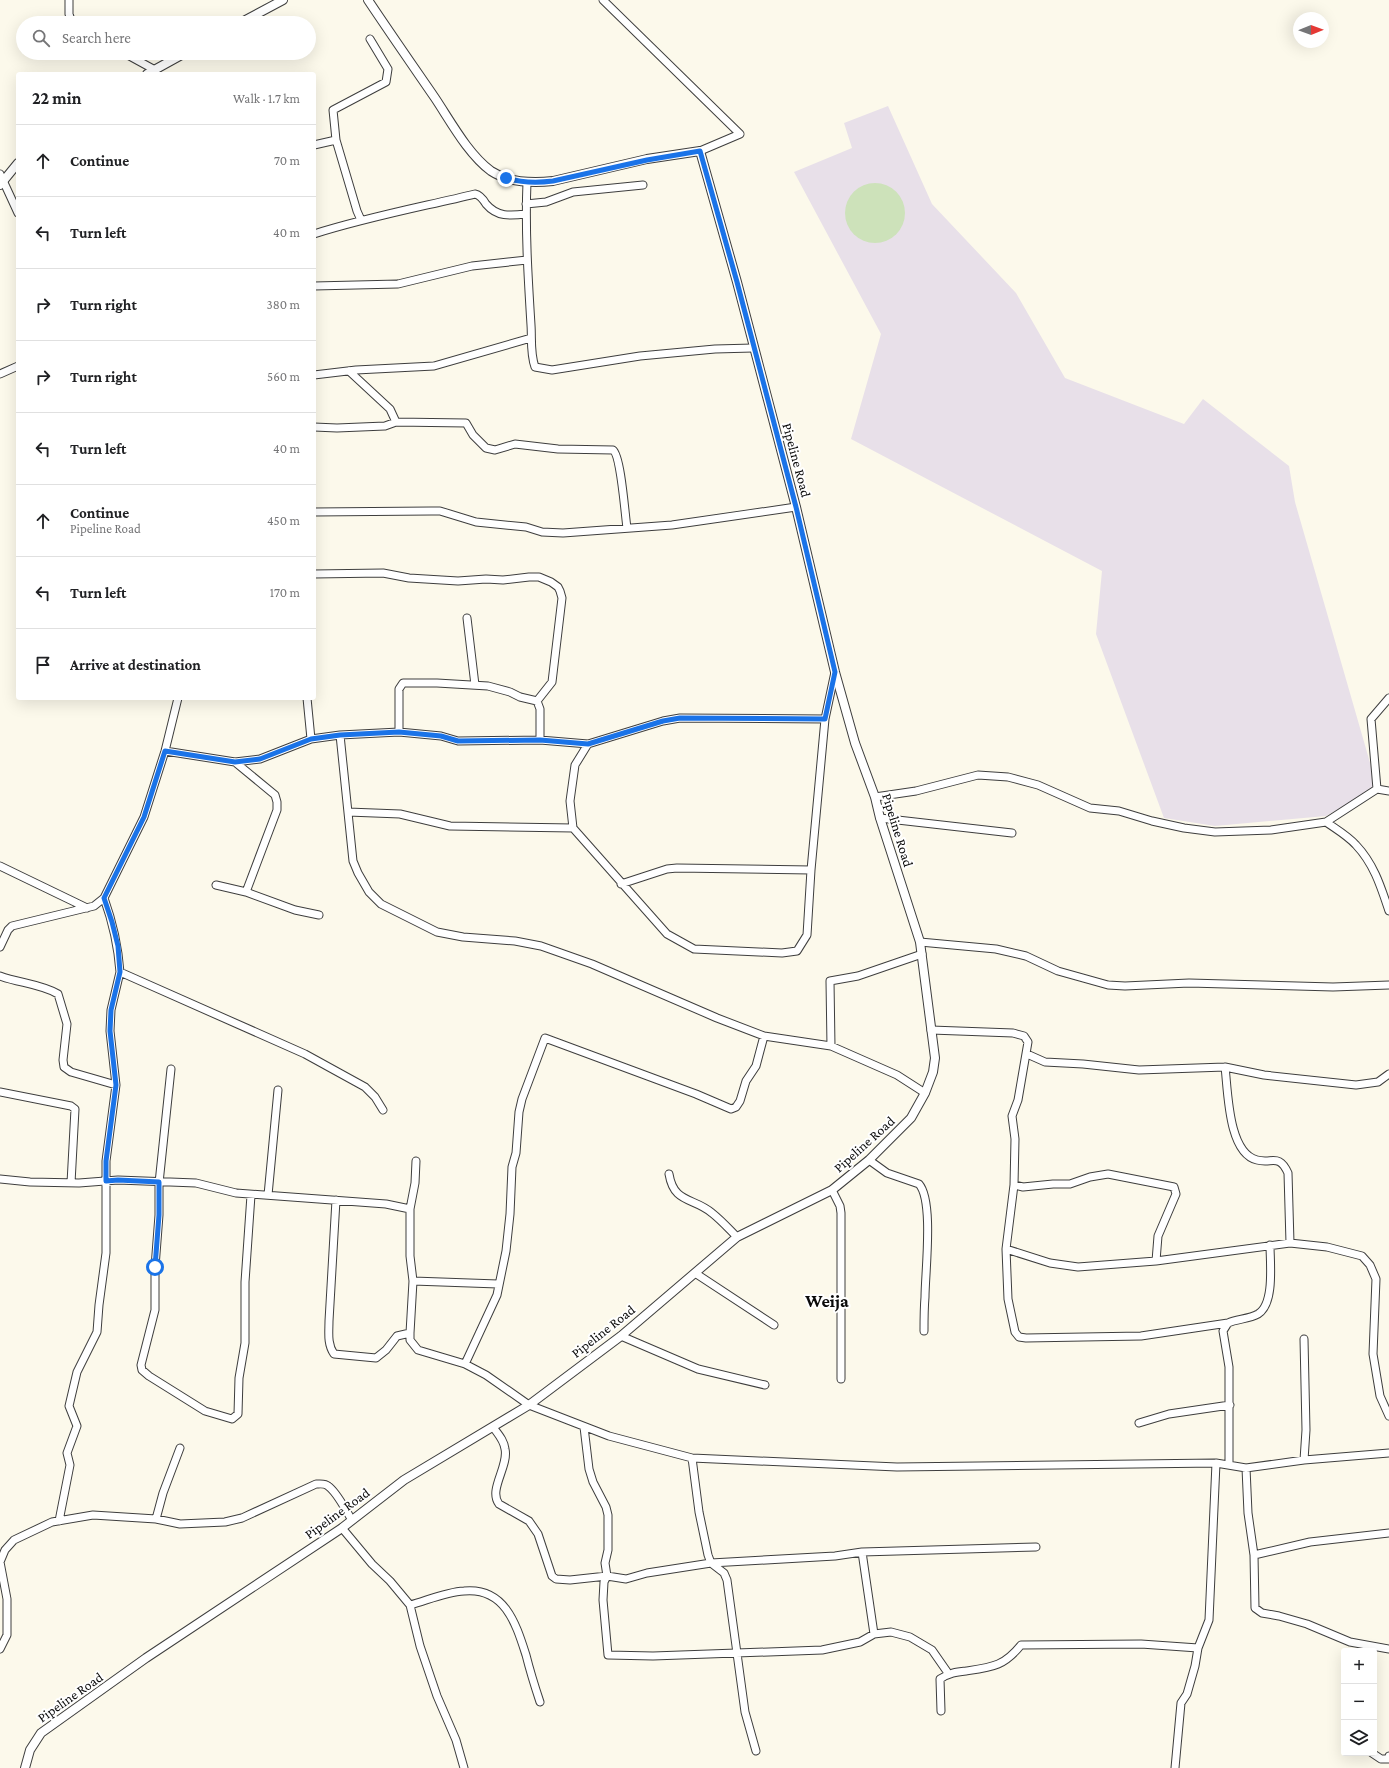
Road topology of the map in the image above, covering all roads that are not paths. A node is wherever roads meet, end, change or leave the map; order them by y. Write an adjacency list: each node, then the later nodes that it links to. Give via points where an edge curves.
1 (69, 0): 5 (street)
2 (282, 0): 6 (street)
3 (368, 0): 16 (street, via 462,140 492,171 513,180)
4 (603, 0): 13 (street, via 740,134)
5 (70, 16)
6 (253, 16)
7 (370, 39): 11 (street, via 388,69 386,82 333,110)
8 (134, 60): 10 (street)
9 (172, 60): 10 (street)
10 (151, 72)
11 (336, 140): 12 (street); 21 (street)
12 (316, 145)
13 (700, 151): 16 (street, via 553,181); 26 (street, Pipeline Road)
14 (16, 165): 15 (street)
15 (1, 180): 19 (street)
16 (527, 182): 18 (street)
17 (643, 185): 18 (street, via 572,192 546,202)
18 (526, 204): 20 (street)
19 (16, 209)
20 (526, 214): 21 (street, via 502,215 491,210 480,195 475,194); 23 (street)
21 (361, 220): 22 (street)
22 (316, 233)
23 (527, 260): 24 (street, via 472,266 398,284); 25 (street)
24 (316, 286)
25 (531, 338): 26 (street, via 536,367 552,370 640,356); 28 (street, via 434,366)
26 (753, 348): 33 (street, Pipeline Road)
27 (16, 367): 29 (street)
28 (349, 371): 30 (street); 31 (street, via 390,409)
29 (0, 374)
30 (316, 375)
31 (396, 422): 32 (street, via 385,426); 35 (street, via 466,423 473,435 486,448 496,450 515,444 558,449 613,450 616,452 619,465)
32 (316, 427)
33 (796, 507): 35 (street, via 672,525); 38 (street, Pipeline Road)
34 (316, 512): 35 (street, via 431,510 467,521 526,527 554,533)
35 (627, 528)
36 (316, 574): 43 (street, via 383,573 409,578 458,581 503,580 529,576 551,582 560,591 562,598 554,672 549,687)
37 (467, 618): 39 (street)
38 (835, 672): 44 (street); 54 (street, Pipeline Road, via 855,743)
39 (475, 685): 43 (street, via 488,686); 45 (street, via 403,683 399,689)
40 (1389, 698): 52 (street, via 1371,719)
41 (178, 700): 50 (street)
42 (306, 700): 47 (street)
43 (537, 701): 48 (street, via 540,709)
44 (825, 719): 49 (street, via 680,718); 61 (street)
45 (399, 732): 46 (street); 48 (street, via 441,736 458,741)
46 (340, 735): 47 (street); 55 (street)
47 (311, 739): 51 (street, via 260,759)
48 (540, 740): 49 (street)
49 (588, 744): 58 (street, via 575,765 570,801)
50 (165, 751): 51 (street); 65 (street, via 144,817)
51 (235, 762): 64 (street, via 275,795 277,802 277,810)
52 (1377, 789): 53 (street); 57 (street)
53 (1389, 791)
54 (875, 797): 56 (street, Pipeline Road); 57 (street, via 916,791 978,775 1008,777 1038,785 1090,808 1119,811 1184,828 1215,832 1271,830)
55 (348, 812): 58 (street, via 400,814 450,826); 76 (street, via 353,861 369,892 381,904 437,932 541,946 592,964)
56 (880, 818): 59 (street); 69 (street, Pipeline Road)
57 (1326, 822): 67 (street, via 1355,844 1368,860 1378,878)
58 (573, 828): 62 (street)
59 (1012, 833)
60 (0, 866): 66 (street)
61 (811, 870): 62 (street, via 677,868); 62 (street, via 807,935 796,951 782,953 694,949 666,934)
62 (621, 884)
63 (216, 885): 64 (street)
64 (246, 892): 68 (street, via 295,910)
65 (104, 898): 66 (street); 72 (street, via 118,946)
66 (87, 908): 70 (street, via 12,926)
67 (1389, 911)
68 (319, 915)
69 (920, 942): 71 (street, Pipeline Road); 74 (street, via 996,949 1026,956 1058,971 1108,985)
70 (0, 947)
71 (922, 954): 75 (street, Pipeline Road); 77 (street, via 858,976 830,981)
72 (120, 972): 82 (street, via 112,998 110,1031); 86 (street, via 305,1054 365,1087)
73 (0, 976): 82 (street, via 58,994 67,1024 64,1067 71,1072)
74 (1389, 985)
75 (931, 1030): 78 (street, via 1013,1033 1024,1036 1028,1042); 85 (street, Pipeline Road, via 935,1058)
76 (764, 1036): 77 (street); 107 (street, via 756,1066 746,1081 740,1101 731,1109 545,1038 522,1099 512,1167 506,1251)
77 (831, 1046): 85 (street, via 897,1075)
78 (1027, 1054): 79 (street, via 1045,1062 1139,1070); 94 (street, via 1018,1100 1012,1116 1015,1139)
79 (1225, 1067): 81 (street, via 1264,1075 1356,1085 1378,1082); 101 (street, via 1234,1133 1238,1144 1248,1156 1257,1160 1284,1164 1288,1173)
80 (171, 1069): 92 (street)
81 (1389, 1074)
82 (116, 1085): 91 (street, via 106,1161)
83 (278, 1090): 97 (street)
84 (0, 1092): 93 (street, via 71,1106 75,1109)
85 (925, 1093): 88 (street, Pipeline Road, via 911,1118)
86 (383, 1110)
87 (416, 1160): 99 (street)
88 (869, 1160): 95 (street, Pipeline Road); 110 (street, via 887,1173 919,1184 924,1193 929,1232)
89 (669, 1174): 100 (street, via 670,1184 675,1193 711,1212)
90 (0, 1179): 93 (street)
91 (106, 1181): 92 (street); 93 (street); 132 (street, via 106,1253 97,1332 77,1372 69,1406 77,1426 67,1453 70,1465)
92 (159, 1182): 96 (street, via 196,1183); 96 (street, via 155,1310 141,1365 142,1370 205,1411 232,1419 238,1414 239,1378 245,1343 245,1282)
93 (70, 1183)
94 (1014, 1185): 103 (street); 104 (street, via 1024,1187 1070,1184 1108,1174 1174,1187 1176,1194 1158,1236)
95 (832, 1190): 100 (street, Pipeline Road); 115 (street, via 842,1213)
96 (251, 1195): 97 (street)
97 (268, 1195): 98 (street)
98 (336, 1200): 99 (street, via 386,1204); 111 (street, via 329,1321 331,1350 334,1354 376,1358 397,1336)
99 (410, 1209): 106 (street)
100 (737, 1237): 105 (street, Pipeline Road)
101 (1290, 1243): 102 (street); 119 (street, via 1344,1250 1362,1256 1370,1265 1376,1279 1373,1354 1380,1396)
102 (1270, 1245): 104 (street); 108 (street, via 1270,1285 1266,1305 1257,1314)
103 (1006, 1249): 104 (street, via 1050,1263 1078,1267); 108 (street, via 1008,1299 1015,1332 1019,1337 1142,1336)
104 (1156, 1261)
105 (695, 1273): 109 (street); 112 (street, Pipeline Road)
106 (413, 1282): 107 (street); 111 (street)
107 (498, 1284): 114 (street, via 497,1295)
108 (1228, 1323): 117 (street, via 1224,1331 1229,1357)
109 (774, 1325)
110 (924, 1331)
111 (410, 1333): 114 (street, via 410,1340 418,1350)
112 (621, 1336): 116 (street, via 698,1369); 118 (street, Pipeline Road)
113 (1304, 1339): 126 (street)
114 (465, 1364): 118 (street, via 486,1375)
115 (841, 1379)
116 (765, 1384)
117 (1230, 1404): 120 (street, via 1169,1414); 128 (street)
118 (529, 1406): 121 (street, Pipeline Road); 122 (street)
119 (1389, 1416)
120 (1139, 1423)
121 (493, 1427): 131 (street, Pipeline Road, via 404,1480); 139 (street, via 503,1440 506,1450 505,1463 495,1490 496,1500 498,1504 529,1521 538,1534 552,1576 556,1579 570,1580)
122 (584, 1427): 125 (street); 139 (street, via 589,1469 608,1515 608,1550 605,1563)
123 (180, 1448): 130 (street)
124 (1389, 1453): 126 (street)
125 (692, 1458): 127 (street, via 897,1467); 138 (street, via 699,1512)
126 (1304, 1460): 129 (street)
127 (1216, 1464): 128 (street); 142 (street, via 1209,1620)
128 (1229, 1465): 129 (street)
129 (1246, 1468): 137 (street, via 1248,1513)
130 (156, 1519): 131 (street, via 180,1524 225,1522 242,1518 316,1484 324,1484 335,1493); 132 (street, via 93,1515)
131 (352, 1520): 133 (street, Pipeline Road)
132 (59, 1521): 143 (street, via 14,1540 5,1550 0,1562 7,1599 7,1634)
133 (342, 1528): 140 (street); 152 (street, Pipeline Road, via 146,1658 41,1733 30,1750)
134 (1389, 1533): 137 (street, via 1310,1542)
135 (1036, 1547): 136 (street)
136 (862, 1552): 138 (street, via 835,1556); 141 (street)
137 (1254, 1555): 144 (street, via 1255,1608 1262,1613 1307,1624 1350,1642)
138 (711, 1563): 139 (street, via 647,1573 626,1579); 145 (street, via 724,1573 727,1580)
139 (607, 1576): 145 (street, via 603,1600 608,1655)
140 (410, 1605): 147 (street, via 463,1591 478,1591 490,1595 508,1611 516,1623); 153 (street, via 420,1646)
141 (874, 1634): 145 (street, via 860,1642 822,1650); 146 (street, via 891,1632 910,1637 932,1650)
142 (1198, 1648): 146 (street, via 1141,1644 1021,1645 1010,1658 999,1664); 154 (street, via 1187,1694 1181,1703)
143 (0, 1649)
144 (1389, 1649)
145 (738, 1653): 149 (street, via 745,1712)
146 (948, 1673): 148 (street, via 940,1679)
147 (540, 1702)
148 (941, 1712)
149 (756, 1751)
150 (1376, 1756): 151 (street, via 1381,1759 1388,1759)
151 (1389, 1756)
152 (25, 1768)
153 (464, 1768)
154 (1175, 1768)

